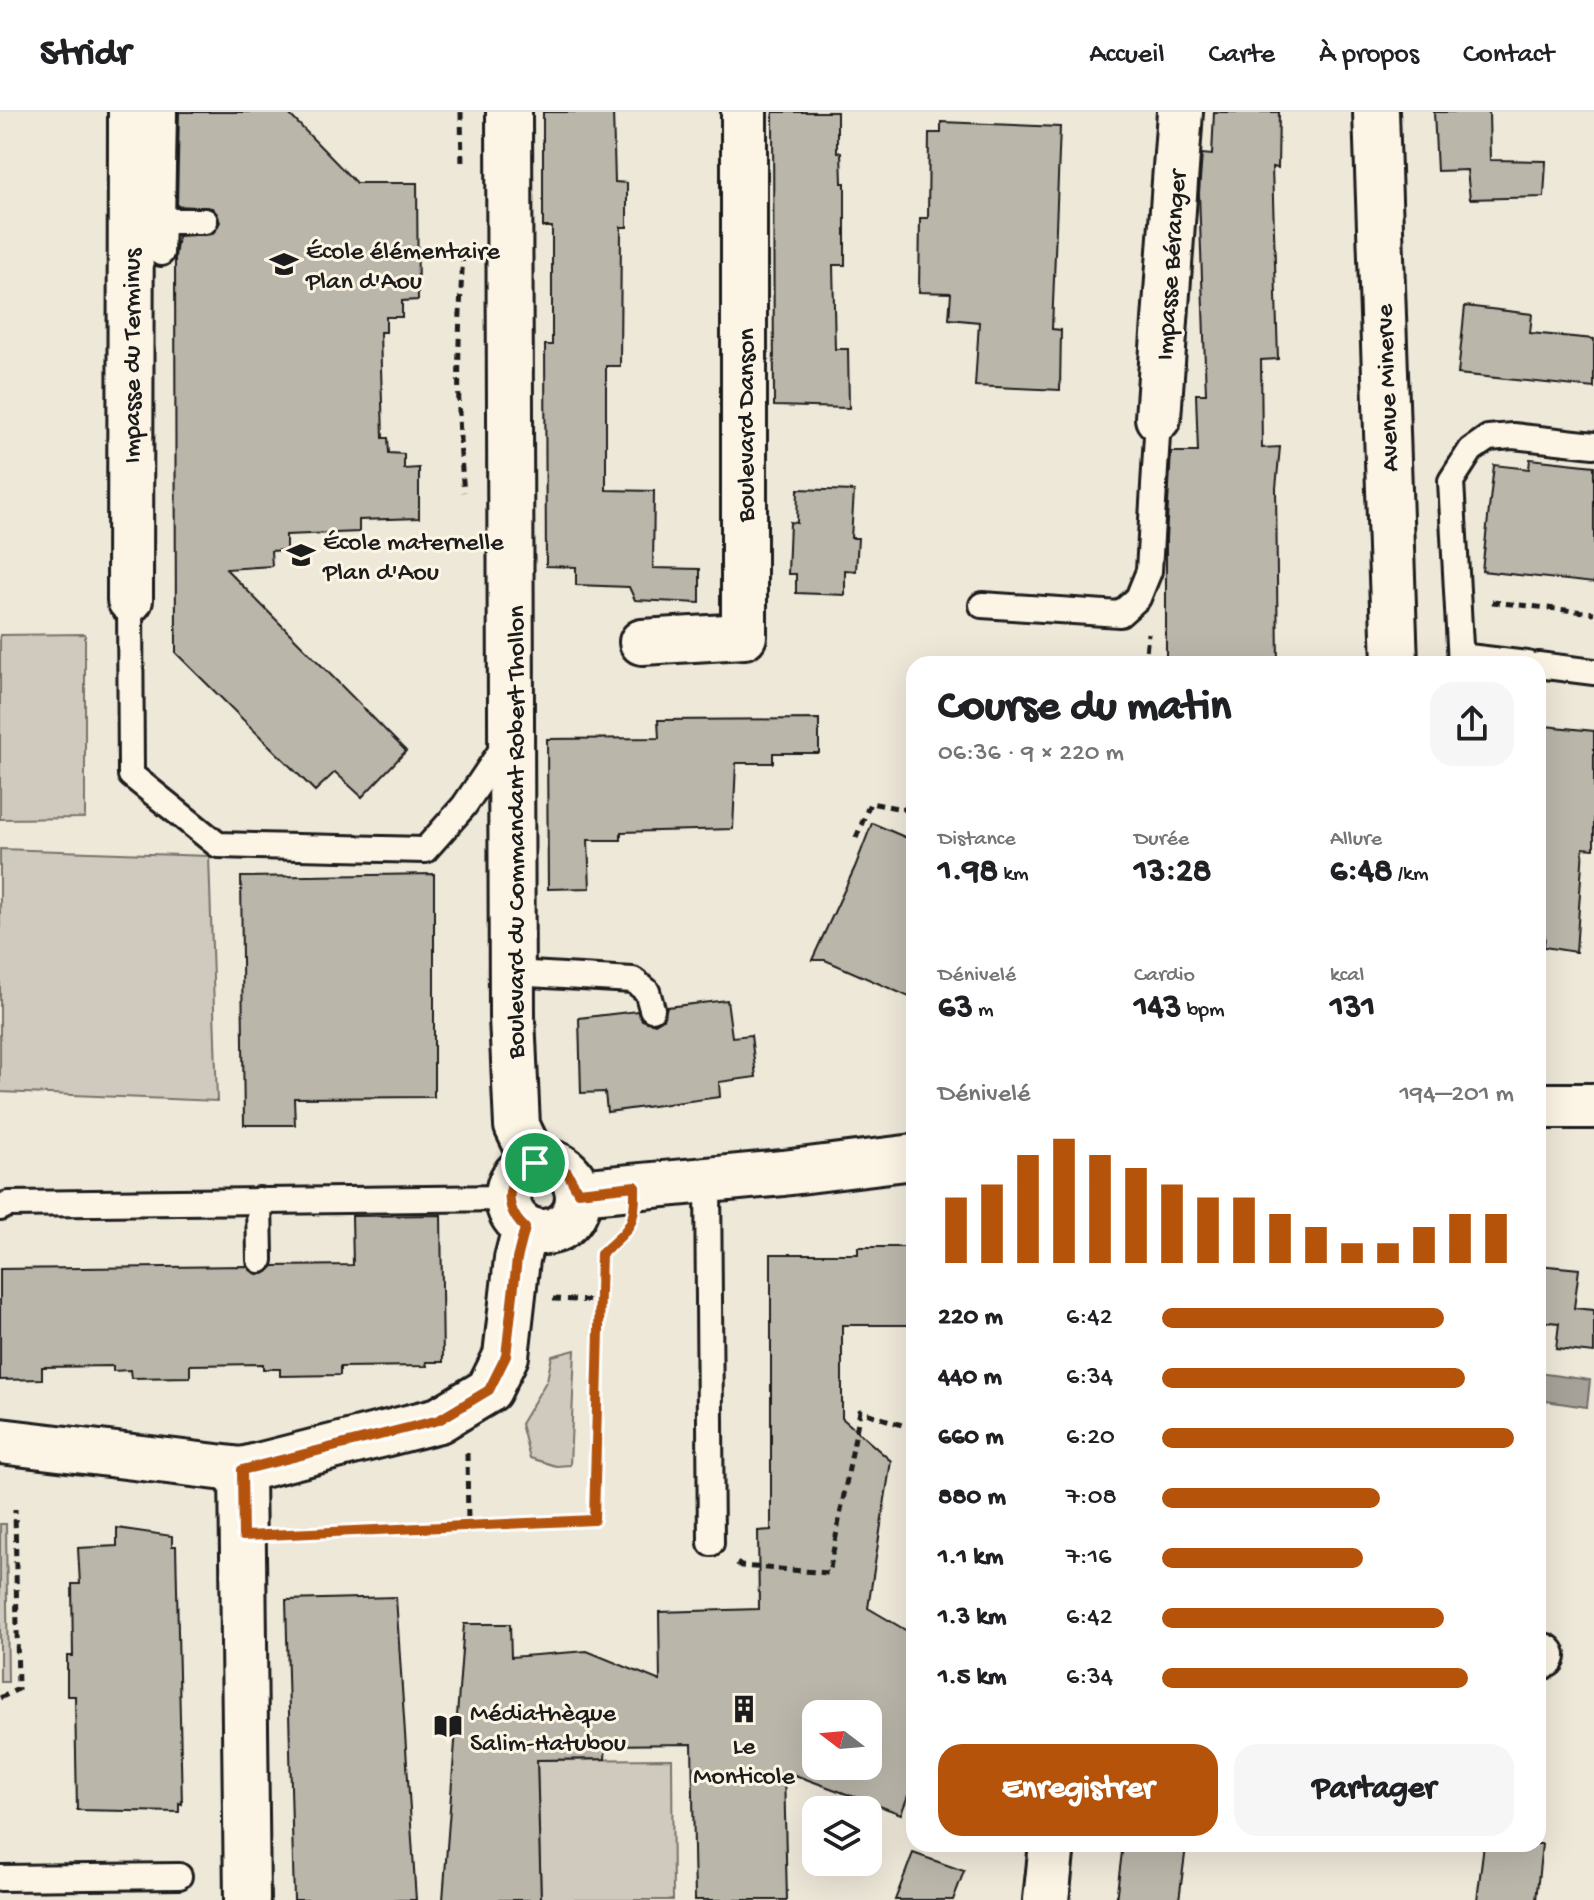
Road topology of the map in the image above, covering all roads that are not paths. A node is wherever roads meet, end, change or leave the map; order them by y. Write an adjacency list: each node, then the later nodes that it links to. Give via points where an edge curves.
1 (131, 112): 12 (street, Impasse du Terminus)
2 (164, 112): 7 (lane)
3 (509, 112): 19 (street, Boulevard du Commandant Robert Thollon)
4 (744, 112): 14 (street, Boulevard Danson, via 744,636)
5 (1180, 112): 10 (street, Impasse Béranger)
6 (1376, 112): 15 (street, Avenue Minerve)
7 (162, 221): 8 (lane); 9 (lane)
8 (205, 221)
9 (161, 253)
10 (1158, 418): 13 (lane, via 1149,571 1138,598 1120,614)
11 (1594, 445): 16 (lane, via 1488,438 1471,450 1451,481)
12 (130, 600): 19 (lane, via 131,775 218,845 425,850 464,806)
13 (982, 605)
14 (642, 642)
15 (1395, 656)
16 (1461, 656)
17 (1546, 666): 18 (lane)
18 (1594, 672)
19 (513, 734): 20 (street, Boulevard du Commandant Robert Thollon)
20 (512, 973): 21 (lane, via 633,980 647,991); 25 (street, Boulevard du Commandant Robert Thollon, via 517,1126)
21 (652, 1009)
22 (1546, 1106): 23 (street)
23 (1594, 1106)
24 (906, 1158): 26 (street)
25 (535, 1163): 27 (street, via 558,1165 575,1181); 30 (street, via 515,1175)
26 (708, 1180): 27 (street); 34 (lane)
27 (578, 1192): 30 (street, via 574,1214 547,1233)
28 (259, 1200): 29 (lane); 30 (lane); 31 (lane)
29 (0, 1208)
30 (517, 1213): 33 (street, via 506,1356 489,1390 439,1420)
31 (260, 1260)
32 (0, 1441): 33 (street)
33 (242, 1470): 38 (street)
34 (711, 1543)
35 (1051, 1852): 39 (street)
36 (179, 1876): 37 (lane)
37 (0, 1878)
38 (247, 1900)
39 (1046, 1900)

